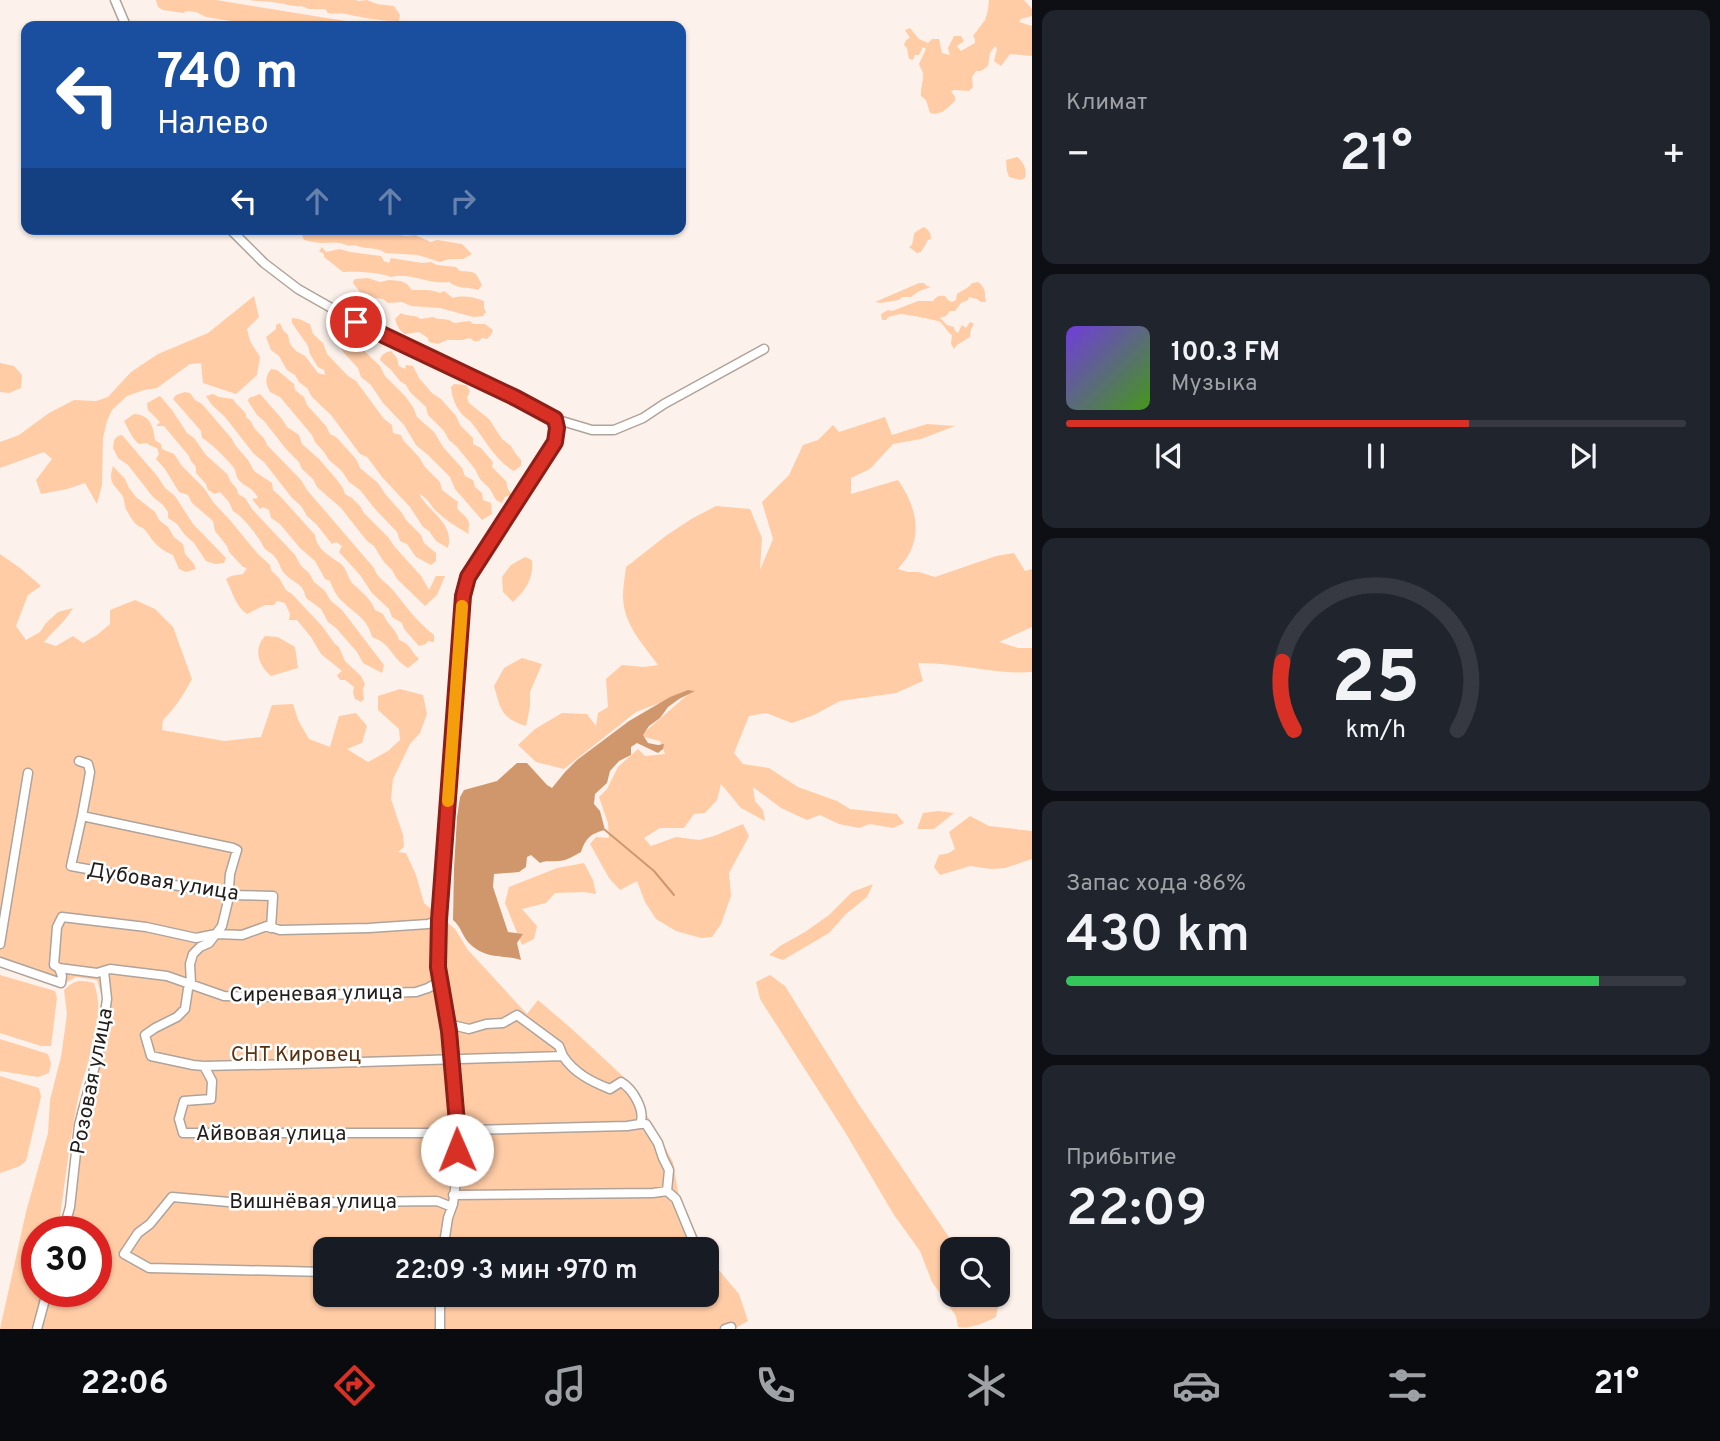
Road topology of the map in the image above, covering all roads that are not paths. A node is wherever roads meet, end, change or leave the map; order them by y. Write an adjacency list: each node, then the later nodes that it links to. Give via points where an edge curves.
1 (115, 0): 2 (street)
2 (124, 21)
3 (236, 235): 5 (street, via 298,289)
4 (765, 349): 5 (street, via 614,430 592,430)
5 (555, 419): 10 (street, via 555,442 468,577 463,596)
6 (79, 761): 8 (street, via 88,764 90,772)
7 (27, 773): 13 (street)
8 (82, 816): 9 (street, via 237,850); 9 (street, Дубовая улица, via 71,866)
9 (229, 895): 11 (street, Дубовая улица, via 273,896); 12 (street)
10 (439, 920): 11 (street, via 369,928); 17 (street)
11 (271, 928): 12 (street, via 242,935)
12 (216, 934): 15 (street, via 196,938 62,917 54,965); 18 (street, via 193,954)
13 (0, 944)
14 (0, 962): 15 (street, via 61,983)
15 (59, 968): 16 (street, Сиреневая улица)
16 (104, 971): 18 (street, Сиреневая улица, via 167,976); 28 (street, Розовая улица, via 107,999 100,1047 79,1125)
17 (440, 981): 18 (street, Сиреневая улица, via 416,992 262,997 224,996); 19 (street)
18 (191, 984): 22 (street, via 185,1009 145,1035 151,1056)
19 (448, 1024): 20 (street, via 469,1028 503,1023 517,1014 559,1046); 21 (street)
20 (563, 1055): 21 (street); 23 (street, via 578,1073 597,1084 610,1089 621,1082 626,1085 640,1108)
21 (452, 1060): 22 (street); 24 (street)
22 (204, 1066): 24 (street, Айвовая улица, via 212,1081 211,1100 184,1101 179,1119 183,1133)
23 (640, 1124): 24 (street); 25 (street, via 650,1129 669,1170)
24 (456, 1130): 26 (street, via 458,1166)
25 (667, 1191): 26 (street); 30 (street, via 676,1199)
26 (453, 1195): 27 (street)
27 (452, 1207): 29 (street); 31 (street, Вишнёвая улица, via 437,1201 265,1203 172,1197 124,1254 149,1268)
28 (67, 1216)
29 (446, 1237)
30 (691, 1237)
31 (313, 1272)
32 (43, 1307): 34 (street)
33 (440, 1307): 35 (street)
34 (37, 1329)
35 (440, 1329)

